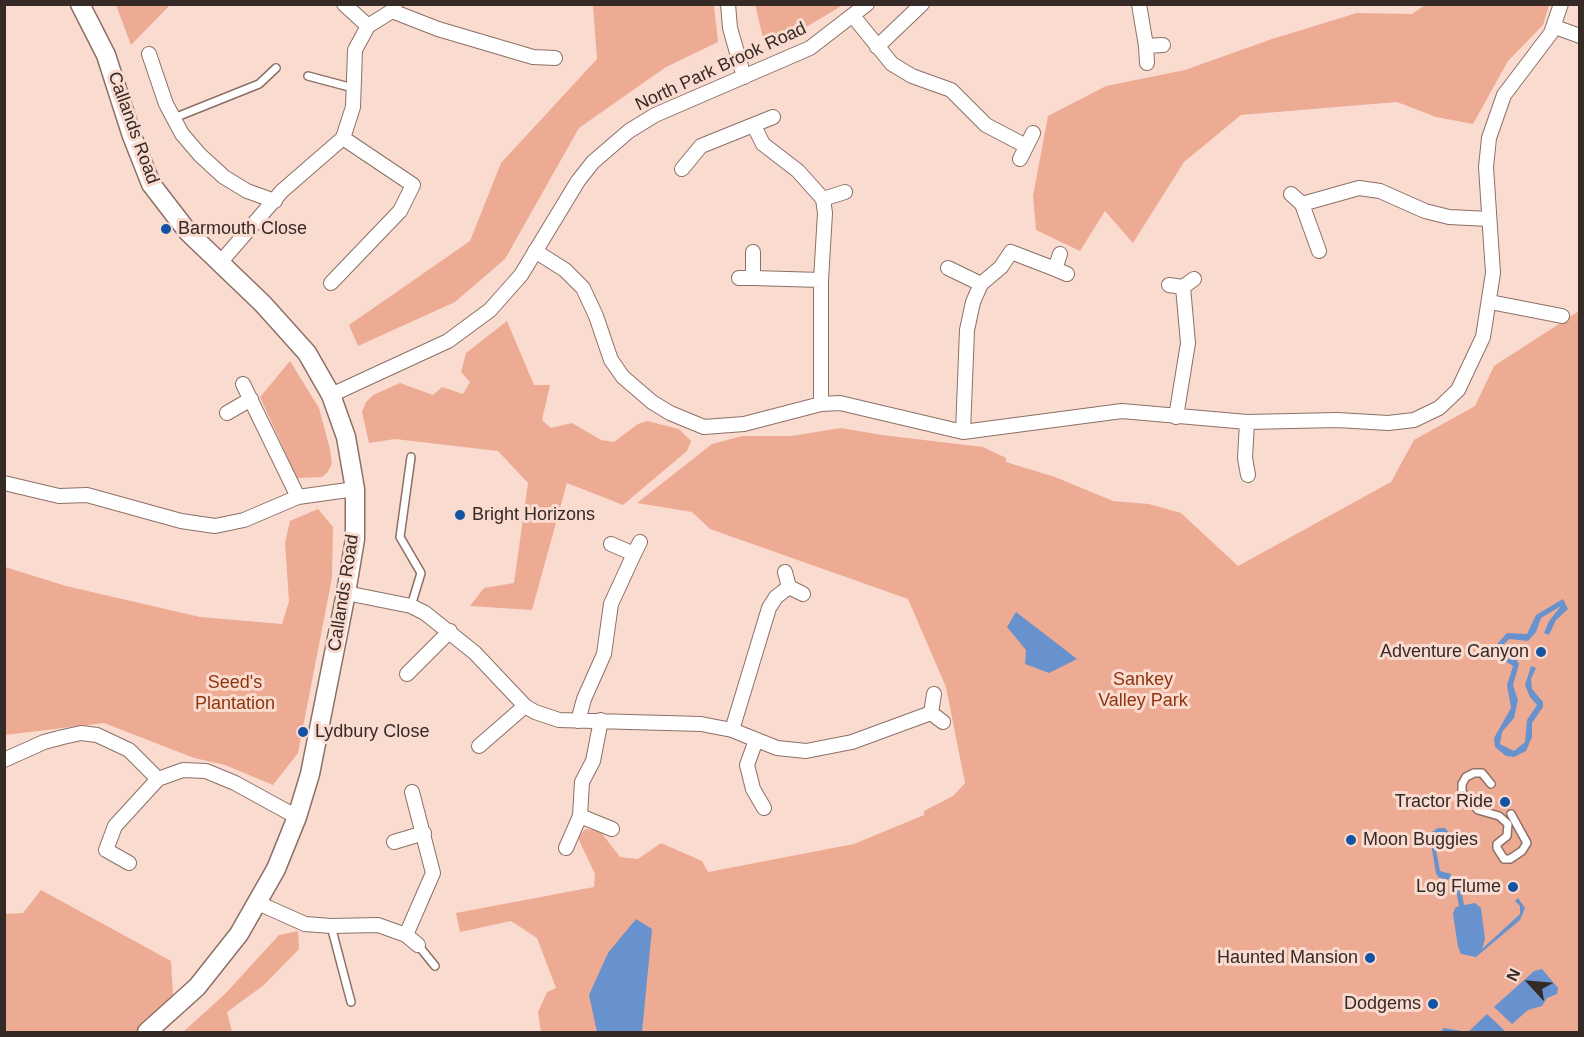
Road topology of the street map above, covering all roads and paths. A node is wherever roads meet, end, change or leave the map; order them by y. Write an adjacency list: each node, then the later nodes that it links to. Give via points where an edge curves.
1 (81, 4): 39 (street, Callands Road, via 106,55 152,184 171,213)
2 (344, 4): 10 (street)
3 (728, 4): 21 (street, via 730,28)
4 (867, 4): 9 (street, North Park Brook Road)
5 (1139, 4): 14 (street)
6 (1561, 4): 11 (street)
7 (929, 6): 15 (street)
8 (393, 8): 10 (street); 17 (street, via 438,29 533,57)
9 (853, 16): 15 (street); 21 (street, North Park Brook Road, via 810,48)
10 (368, 26): 22 (street, via 355,50)
11 (1555, 27): 12 (street); 34 (street, via 1517,75 1496,113 1486,167)
12 (1580, 36)
13 (1163, 45): 14 (street)
14 (1146, 46): 18 (street)
15 (877, 47): 27 (street, via 902,71 951,90 986,125 1029,139)
16 (149, 54): 24 (street)
17 (555, 58)
18 (1147, 63)
19 (276, 68): 24 (lane, via 259,84)
20 (308, 76): 22 (lane)
21 (744, 77): 35 (street, North Park Brook Road, via 655,115 611,146 578,181)
22 (353, 88): 26 (street, via 353,107)
23 (773, 117): 25 (street)
24 (174, 118): 32 (street, via 194,148 224,177)
25 (754, 126): 28 (street, via 701,147); 31 (street, via 763,144 798,171)
26 (343, 138): 32 (street); 42 (street, via 413,185 400,211)
27 (1020, 159)
28 (682, 169)
29 (845, 192): 31 (street)
30 (1291, 194): 33 (street)
31 (823, 199): 41 (street)
32 (275, 201): 39 (street)
33 (1302, 204): 34 (street, via 1359,188 1380,191 1449,217); 36 (street)
34 (1489, 219): 45 (street, via 1493,273)
35 (535, 251): 48 (street, North Park Brook Road, via 507,293 471,326); 50 (street, via 565,270 583,288 611,360 623,377 670,413 704,427 725,427)
36 (1319, 251)
37 (753, 252): 41 (street, via 746,278)
38 (1060, 254): 43 (street, via 1061,271 1011,252)
39 (219, 264): 48 (street, Callands Road, via 291,334)
40 (948, 268): 43 (street)
41 (821, 280): 50 (street)
42 (331, 283)
43 (981, 284): 54 (street, via 967,330)
44 (1169, 285): 52 (street, via 1189,283 1188,343)
45 (1490, 302): 46 (street); 53 (street, via 1483,338 1465,378 1449,400 1428,415 1388,423)
46 (1562, 315)
47 (243, 384): 49 (street)
48 (331, 395): 58 (street, Callands Road, via 346,436)
49 (251, 399): 51 (street); 59 (street)
50 (821, 404): 54 (street, via 860,406)
51 (227, 413)
52 (1176, 417): 53 (street); 54 (street, via 1122,411)
53 (1247, 422): 56 (street)
54 (963, 432)
55 (411, 457): 65 (lane, via 400,537 420,573)
56 (1248, 476)
57 (4, 483): 59 (street, via 59,496 87,495 181,521 215,526 244,520)
58 (355, 489): 59 (street); 63 (street, Callands Road, via 355,539)
59 (298, 497)
60 (611, 544): 72 (street, via 637,548 611,604 604,654)
61 (784, 572): 62 (street)
62 (789, 587): 64 (street); 74 (street, via 770,608)
63 (346, 593): 65 (street); 84 (street, Callands Road, via 310,774)
64 (803, 594)
65 (411, 606): 66 (street)
66 (450, 631): 67 (street); 69 (street)
67 (406, 674)
68 (934, 694): 70 (street)
69 (525, 706): 72 (street, via 546,717); 76 (street)
70 (931, 713): 73 (street); 75 (street, via 830,748 791,751)
71 (602, 720): 72 (street); 74 (street, via 701,724); 83 (street, via 593,761 582,782)
72 (578, 721)
73 (943, 722)
74 (732, 730): 75 (street)
75 (756, 740): 81 (street, via 747,765 753,789)
76 (479, 746)
77 (4, 760): 78 (street, via 44,742 81,733 105,738 129,750)
78 (158, 779): 84 (street, via 183,770 206,771); 89 (street, via 116,826 106,850)
79 (1491, 784): 82 (lane, via 1482,773 1474,773 1466,777 1462,792 1478,810 1499,816 1508,824 1507,836 1497,844 1504,859 1522,851 1527,843)
80 (412, 792): 86 (street)
81 (764, 808)
82 (1511, 814)
83 (580, 816): 85 (street); 88 (street)
84 (297, 817): 90 (street, Callands Road)
85 (612, 829)
86 (424, 833): 87 (street); 92 (street, via 433,873)
87 (394, 842)
88 (566, 848)
89 (129, 863)
90 (258, 903): 91 (street, via 305,924); 96 (street, Callands Road, via 240,934 197,987)
91 (332, 926): 92 (street, via 378,925); 95 (lane)
92 (406, 935): 93 (street)
93 (418, 945): 94 (lane)
94 (435, 966)
95 (351, 1002)
96 (147, 1032)

